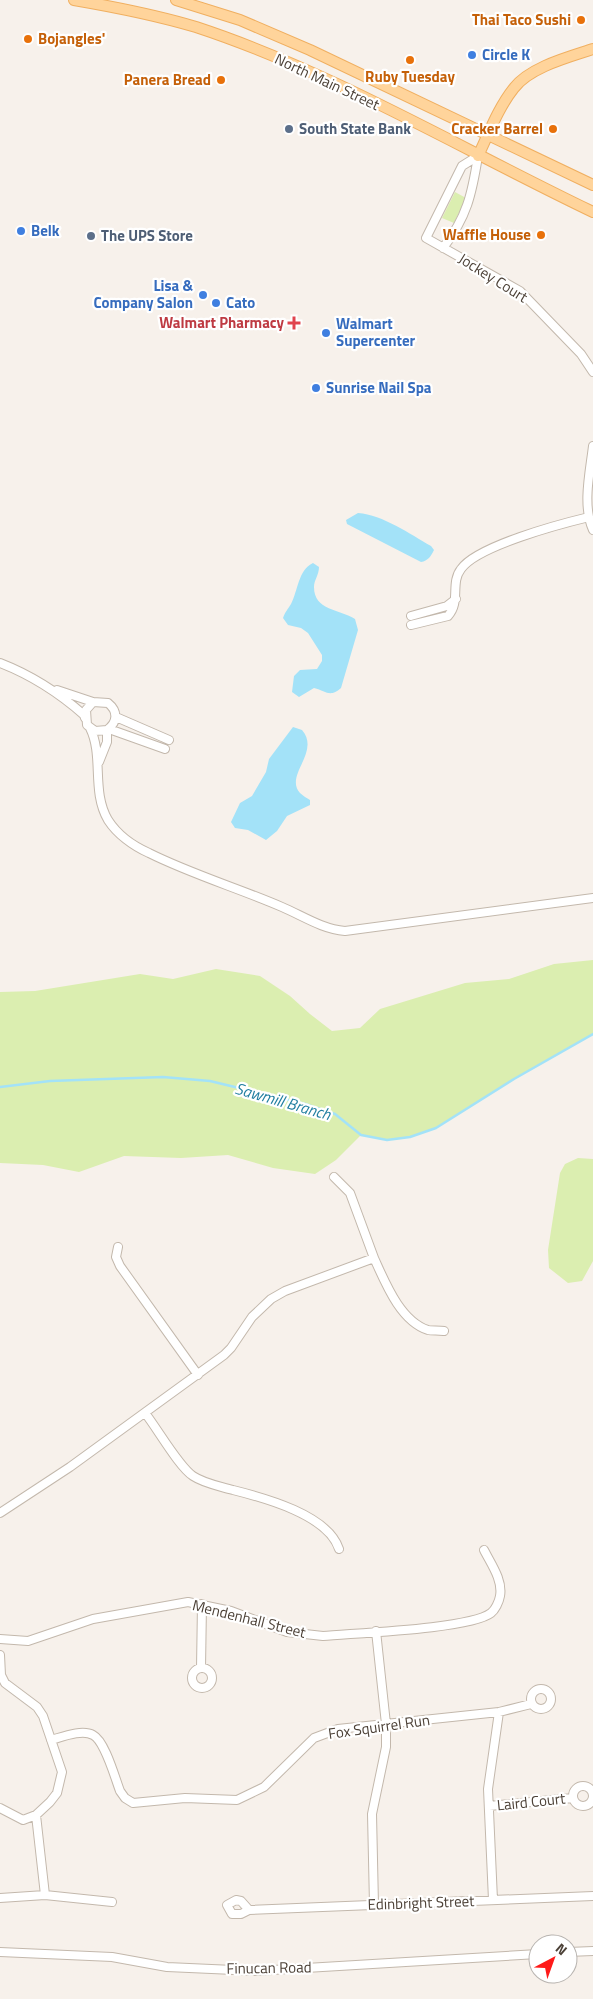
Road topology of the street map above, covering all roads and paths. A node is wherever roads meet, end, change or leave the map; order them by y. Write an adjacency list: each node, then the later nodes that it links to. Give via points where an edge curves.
1 (74, 0): 3 (main road, North Main Street)
2 (176, 0): 5 (main road, North Main Street, via 240,20 288,40)
3 (91, 1): 6 (main road, North Main Street, via 185,24 237,42 346,90)
4 (593, 49): 5 (main road, via 547,65 515,86 498,111)
5 (488, 134): 6 (main road); 7 (main road, North Main Street)
6 (478, 156): 8 (main road, North Main Street); 9 (street, via 469,204 456,232); 9 (street, Jockey Court, via 462,166 426,238)
7 (593, 185)
8 (593, 212)
9 (443, 248): 10 (street, Jockey Court, via 520,291 581,354)
10 (593, 372)
11 (593, 446): 12 (street, via 588,490)
12 (589, 517): 13 (street); 14 (street, via 558,524 472,558 456,577)
13 (593, 530)
14 (456, 599): 15 (street, via 447,606); 16 (street, via 448,616)
15 (411, 616)
16 (411, 625)
17 (0, 663): 18 (street, via 31,676)
18 (46, 687): 19 (street); 21 (street, via 84,715)
19 (94, 702): 20 (street, via 108,703); 21 (street, via 86,710)
20 (116, 717): 23 (street); 24 (street)
21 (85, 720): 22 (street)
22 (90, 728): 23 (street); 26 (street, via 96,741)
23 (108, 730): 25 (street); 26 (street)
24 (169, 740)
25 (165, 749)
26 (98, 771): 27 (street, via 98,790 108,819 131,843 332,930 345,931)
27 (593, 898)
28 (334, 1177): 30 (street, via 350,1193)
29 (118, 1247): 32 (street, via 116,1257 120,1266)
30 (374, 1258): 31 (street, via 390,1294 405,1312 428,1330); 32 (street, via 271,1299 252,1317 231,1348)
31 (444, 1331)
32 (198, 1374): 33 (street)
33 (145, 1412): 34 (street); 35 (street, via 195,1478 308,1516 330,1532)
34 (0, 1513)
35 (339, 1548)
36 (484, 1550): 38 (street, Mendenhall Street, via 500,1587 500,1597 491,1613 439,1626)
37 (202, 1604): 38 (street, Mendenhall Street, via 287,1632 323,1636); 39 (street, Mendenhall Street, via 188,1602 93,1619 28,1641); 41 (street)
38 (376, 1631): 44 (street)
39 (0, 1639)
40 (0, 1656): 45 (street, via 5,1683 36,1707)
41 (201, 1668)
42 (532, 1704): 43 (street, Fox Squirrel Run)
43 (499, 1712): 44 (street, Fox Squirrel Run); 47 (street, via 488,1790)
44 (386, 1724): 45 (street, Fox Squirrel Run, via 338,1729 314,1738 264,1787 237,1800 185,1798 133,1802 120,1791 100,1741 92,1734 74,1734); 55 (street, via 386,1748 372,1814)
45 (51, 1740): 49 (street, via 62,1772 61,1783 57,1794)
46 (573, 1798): 47 (street, Laird Court)
47 (489, 1806): 53 (street)
48 (0, 1808): 49 (street, via 23,1820)
49 (36, 1815): 50 (street)
50 (45, 1895): 52 (street); 54 (street)
51 (593, 1896): 53 (street, Edinbright Street)
52 (0, 1898)
53 (493, 1900): 55 (street, Edinbright Street)
54 (112, 1902)
55 (374, 1905): 56 (street, Edinbright Street)
56 (250, 1910)
57 (593, 1951): 59 (street)
58 (0, 1952): 60 (street, Finucan Road, via 112,1957 166,1967 256,1970)
59 (578, 1952)
60 (528, 1955)

